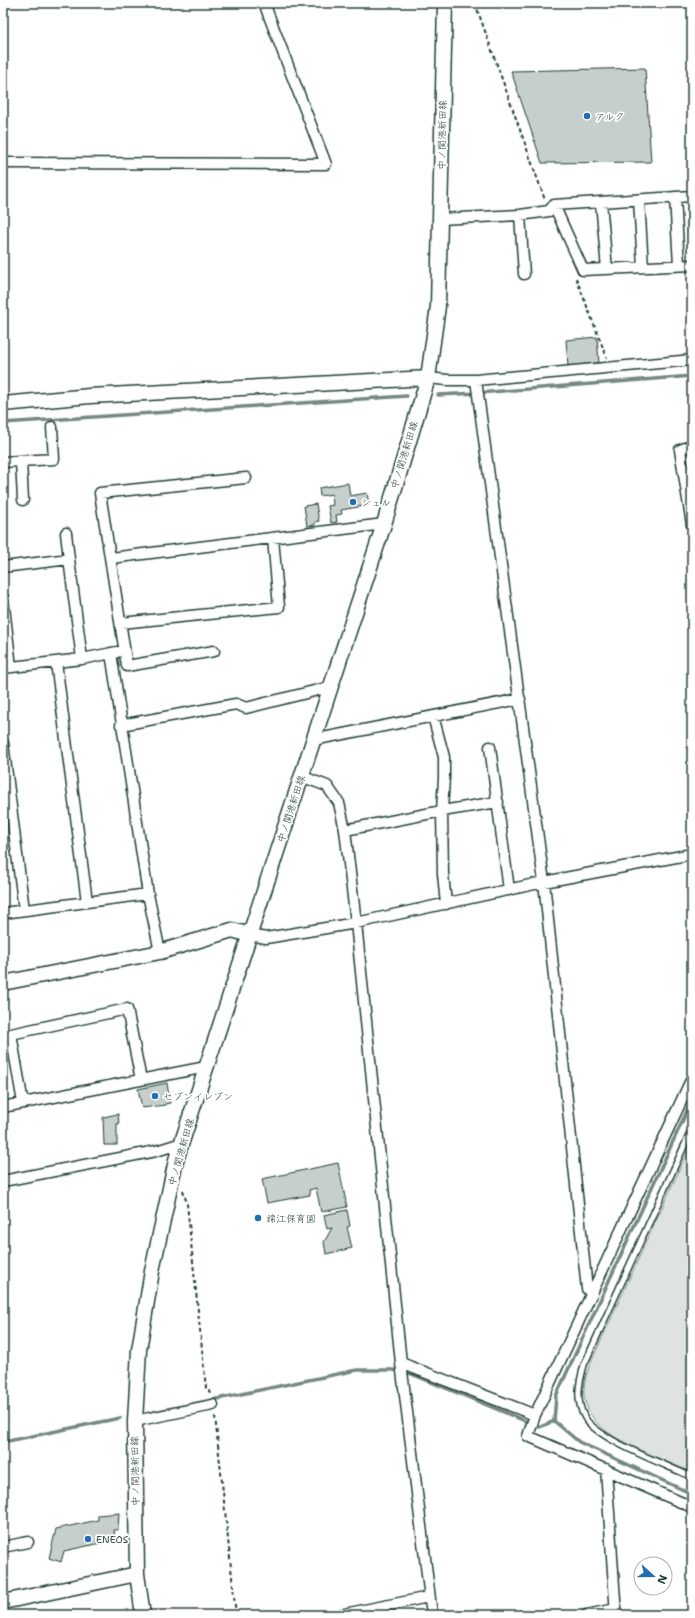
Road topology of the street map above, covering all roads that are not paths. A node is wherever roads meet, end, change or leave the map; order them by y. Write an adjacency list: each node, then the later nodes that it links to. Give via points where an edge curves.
1 (264, 3): 3 (street, via 326,164)
2 (445, 3): 10 (main road, 中ノ関港新田線)
3 (3, 163)
4 (692, 196): 5 (street)
5 (675, 197): 6 (street); 11 (street)
6 (639, 200): 7 (street); 13 (street)
7 (602, 202): 8 (street); 14 (street)
8 (552, 208): 9 (street); 14 (street, via 583,270)
9 (520, 215): 10 (street); 15 (street)
10 (440, 218): 17 (main road, 中ノ関港新田線, via 438,306)
11 (680, 265): 12 (street); 13 (street)
12 (692, 265)
13 (643, 267): 14 (street)
14 (607, 269)
15 (524, 274)
16 (692, 360): 18 (street)
17 (428, 378): 18 (street); 19 (main road, via 90,396); 26 (main road, 中ノ関港新田線)
18 (476, 380): 42 (street)
19 (3, 404)
20 (52, 427): 22 (street, via 54,459)
21 (692, 445): 27 (street, via 680,450)
22 (21, 461): 23 (street); 25 (street)
23 (3, 462)
24 (246, 478): 30 (street, via 100,493)
25 (23, 500)
26 (384, 524): 29 (street); 41 (main road, 中ノ関港新田線)
27 (692, 525)
28 (66, 533): 31 (street)
29 (273, 538): 30 (street); 34 (street, via 279,607)
30 (111, 558): 34 (street)
31 (69, 559): 32 (street); 38 (street)
32 (3, 567)
33 (3, 598): 40 (street)
34 (121, 623): 35 (street)
35 (125, 650): 36 (street, via 127,666); 37 (street)
36 (214, 651)
37 (111, 653): 38 (street); 44 (street)
38 (82, 659): 39 (street)
39 (56, 662): 40 (street); 56 (street)
40 (7, 668)
41 (330, 687): 44 (street, via 246,708 236,704); 45 (main road, 中ノ関港新田線)
42 (520, 699): 43 (street); 53 (street)
43 (433, 716): 45 (street); 50 (street, via 444,757)
44 (121, 725): 55 (street)
45 (313, 740): 48 (main road, 中ノ関港新田線)
46 (3, 743): 58 (street)
47 (490, 747): 49 (street)
48 (301, 776): 51 (street, via 327,786 339,803); 61 (main road, 中ノ関港新田線)
49 (498, 802): 50 (street); 54 (street)
50 (442, 811): 51 (street); 57 (street)
51 (345, 830): 60 (street)
52 (692, 854): 53 (street)
53 (544, 882): 54 (street); 72 (street, via 587,1289)
54 (509, 890): 57 (street)
55 (148, 894): 56 (street); 62 (street)
56 (87, 902): 58 (street)
57 (446, 904): 60 (street)
58 (24, 910): 59 (street)
59 (3, 913)
60 (356, 923): 61 (street, via 266,938); 73 (street)
61 (250, 935): 62 (main road, via 232,930); 64 (main road, 中ノ関港新田線)
62 (160, 952): 63 (main road)
63 (3, 983)
64 (206, 1067): 66 (street); 70 (main road, 中ノ関港新田線)
65 (692, 1078): 72 (street)
66 (141, 1080): 67 (street); 67 (street, via 128,1009 11,1034)
67 (24, 1103): 68 (street)
68 (3, 1107)
69 (692, 1129): 78 (lane, via 584,1365 578,1397 585,1418 599,1433 618,1444)
70 (182, 1142): 71 (street, via 156,1151); 76 (main road, 中ノ関港新田線, via 152,1271 139,1350)
71 (3, 1181)
72 (592, 1294): 75 (street)
73 (401, 1363): 75 (street); 83 (street)
74 (213, 1405): 76 (street)
75 (535, 1415): 77 (street, via 528,1436)
76 (135, 1420): 82 (main road, 中ノ関港新田線)
77 (606, 1469): 79 (street); 85 (street)
78 (692, 1476)
79 (692, 1507)
80 (28, 1542): 81 (street)
81 (3, 1547)
82 (137, 1574): 84 (main road); 86 (main road, 中ノ関港新田線)
83 (429, 1597): 87 (street); 88 (street)
84 (3, 1602)
85 (616, 1612): 89 (street)
86 (143, 1615)
87 (339, 1615)
88 (432, 1615)
89 (586, 1615)

